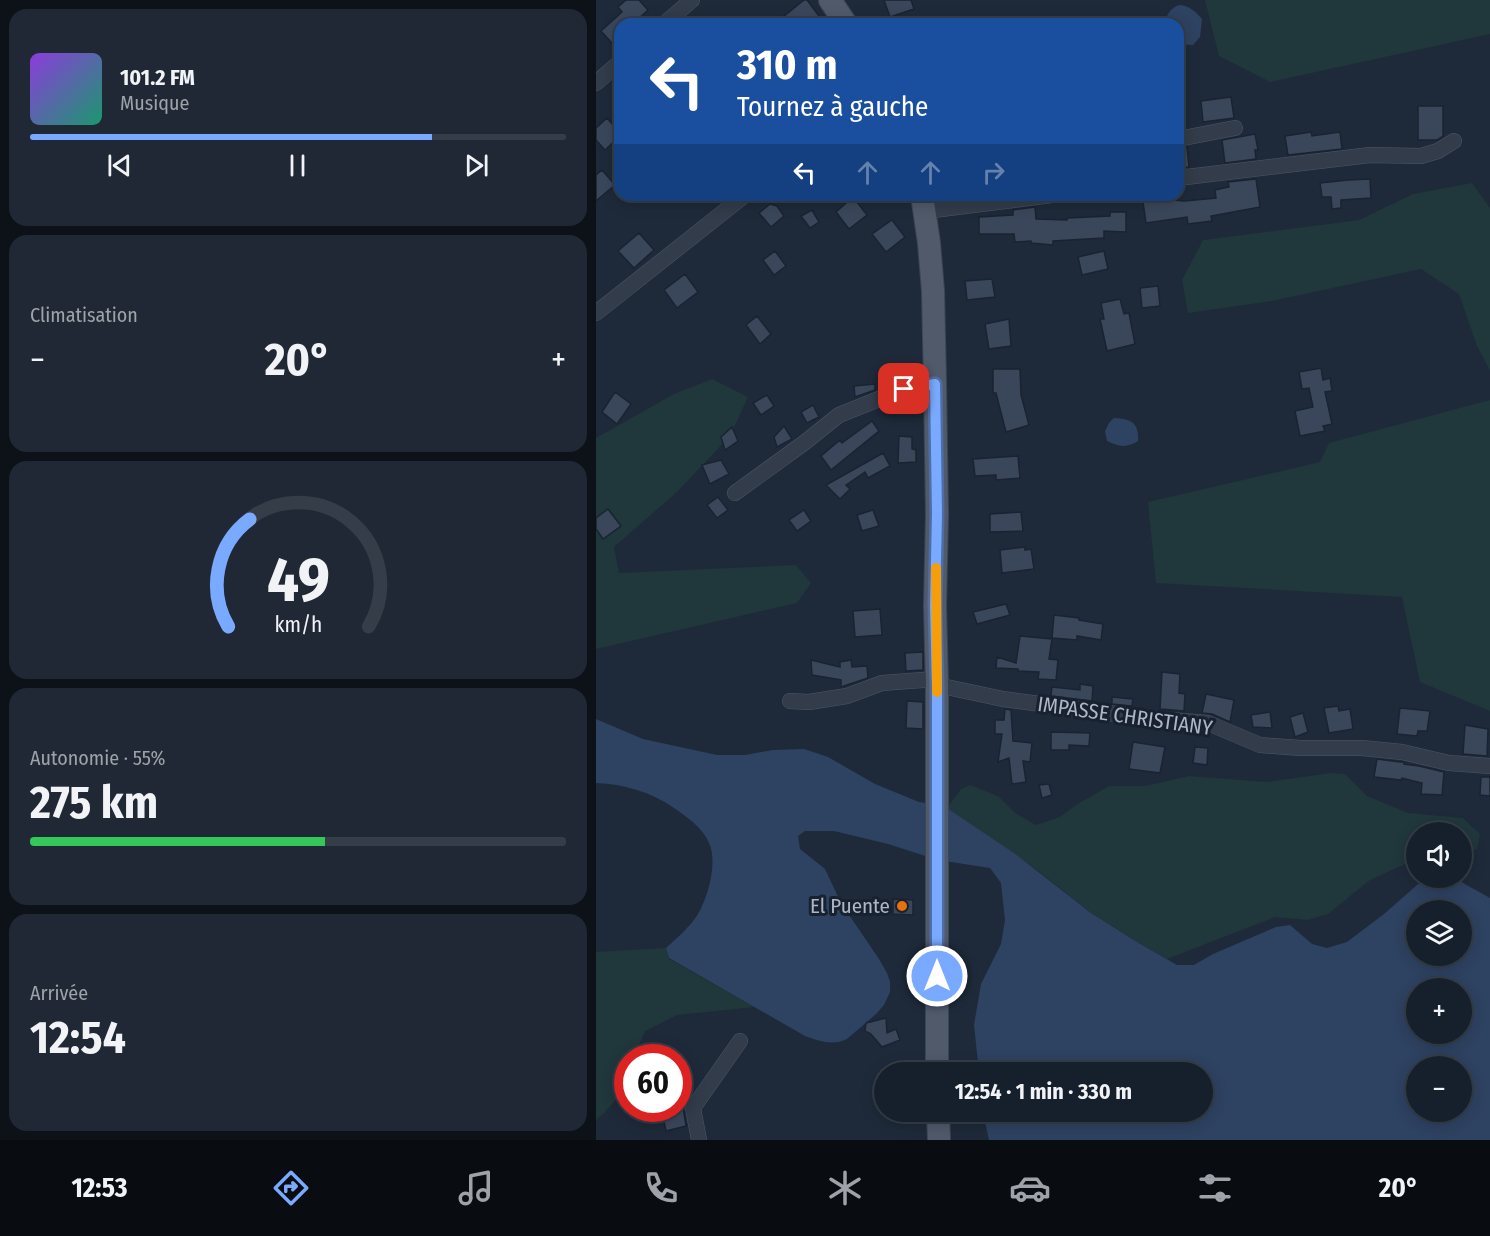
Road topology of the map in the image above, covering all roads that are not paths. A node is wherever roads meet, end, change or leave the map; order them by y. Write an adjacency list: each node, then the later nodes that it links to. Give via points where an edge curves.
1 (692, 0): 3 (street)
2 (830, 0): 4 (main road)
3 (671, 18)
4 (842, 18)
5 (614, 68): 6 (street)
6 (596, 84)
7 (1235, 128): 8 (street)
8 (1184, 138)
9 (1454, 141): 10 (street, via 1421,156 1370,155)
10 (1184, 177)
11 (736, 201): 14 (street)
12 (963, 201): 13 (street)
13 (924, 203): 15 (main road, via 933,291)
14 (596, 313)
15 (935, 384): 16 (street, via 904,389 839,415); 17 (main road)
16 (735, 493)
17 (937, 682): 18 (street, IMPASSE CHRISTIANY, via 882,682 847,696); 19 (street, IMPASSE CHRISTIANY, via 1003,699 1208,723 1260,745 1362,748); 21 (main road)
18 (790, 701)
19 (1490, 766)
20 (740, 1041): 23 (street, via 693,1108)
21 (937, 1062)
22 (938, 1122): 24 (main road)
23 (699, 1140)
24 (939, 1140)

